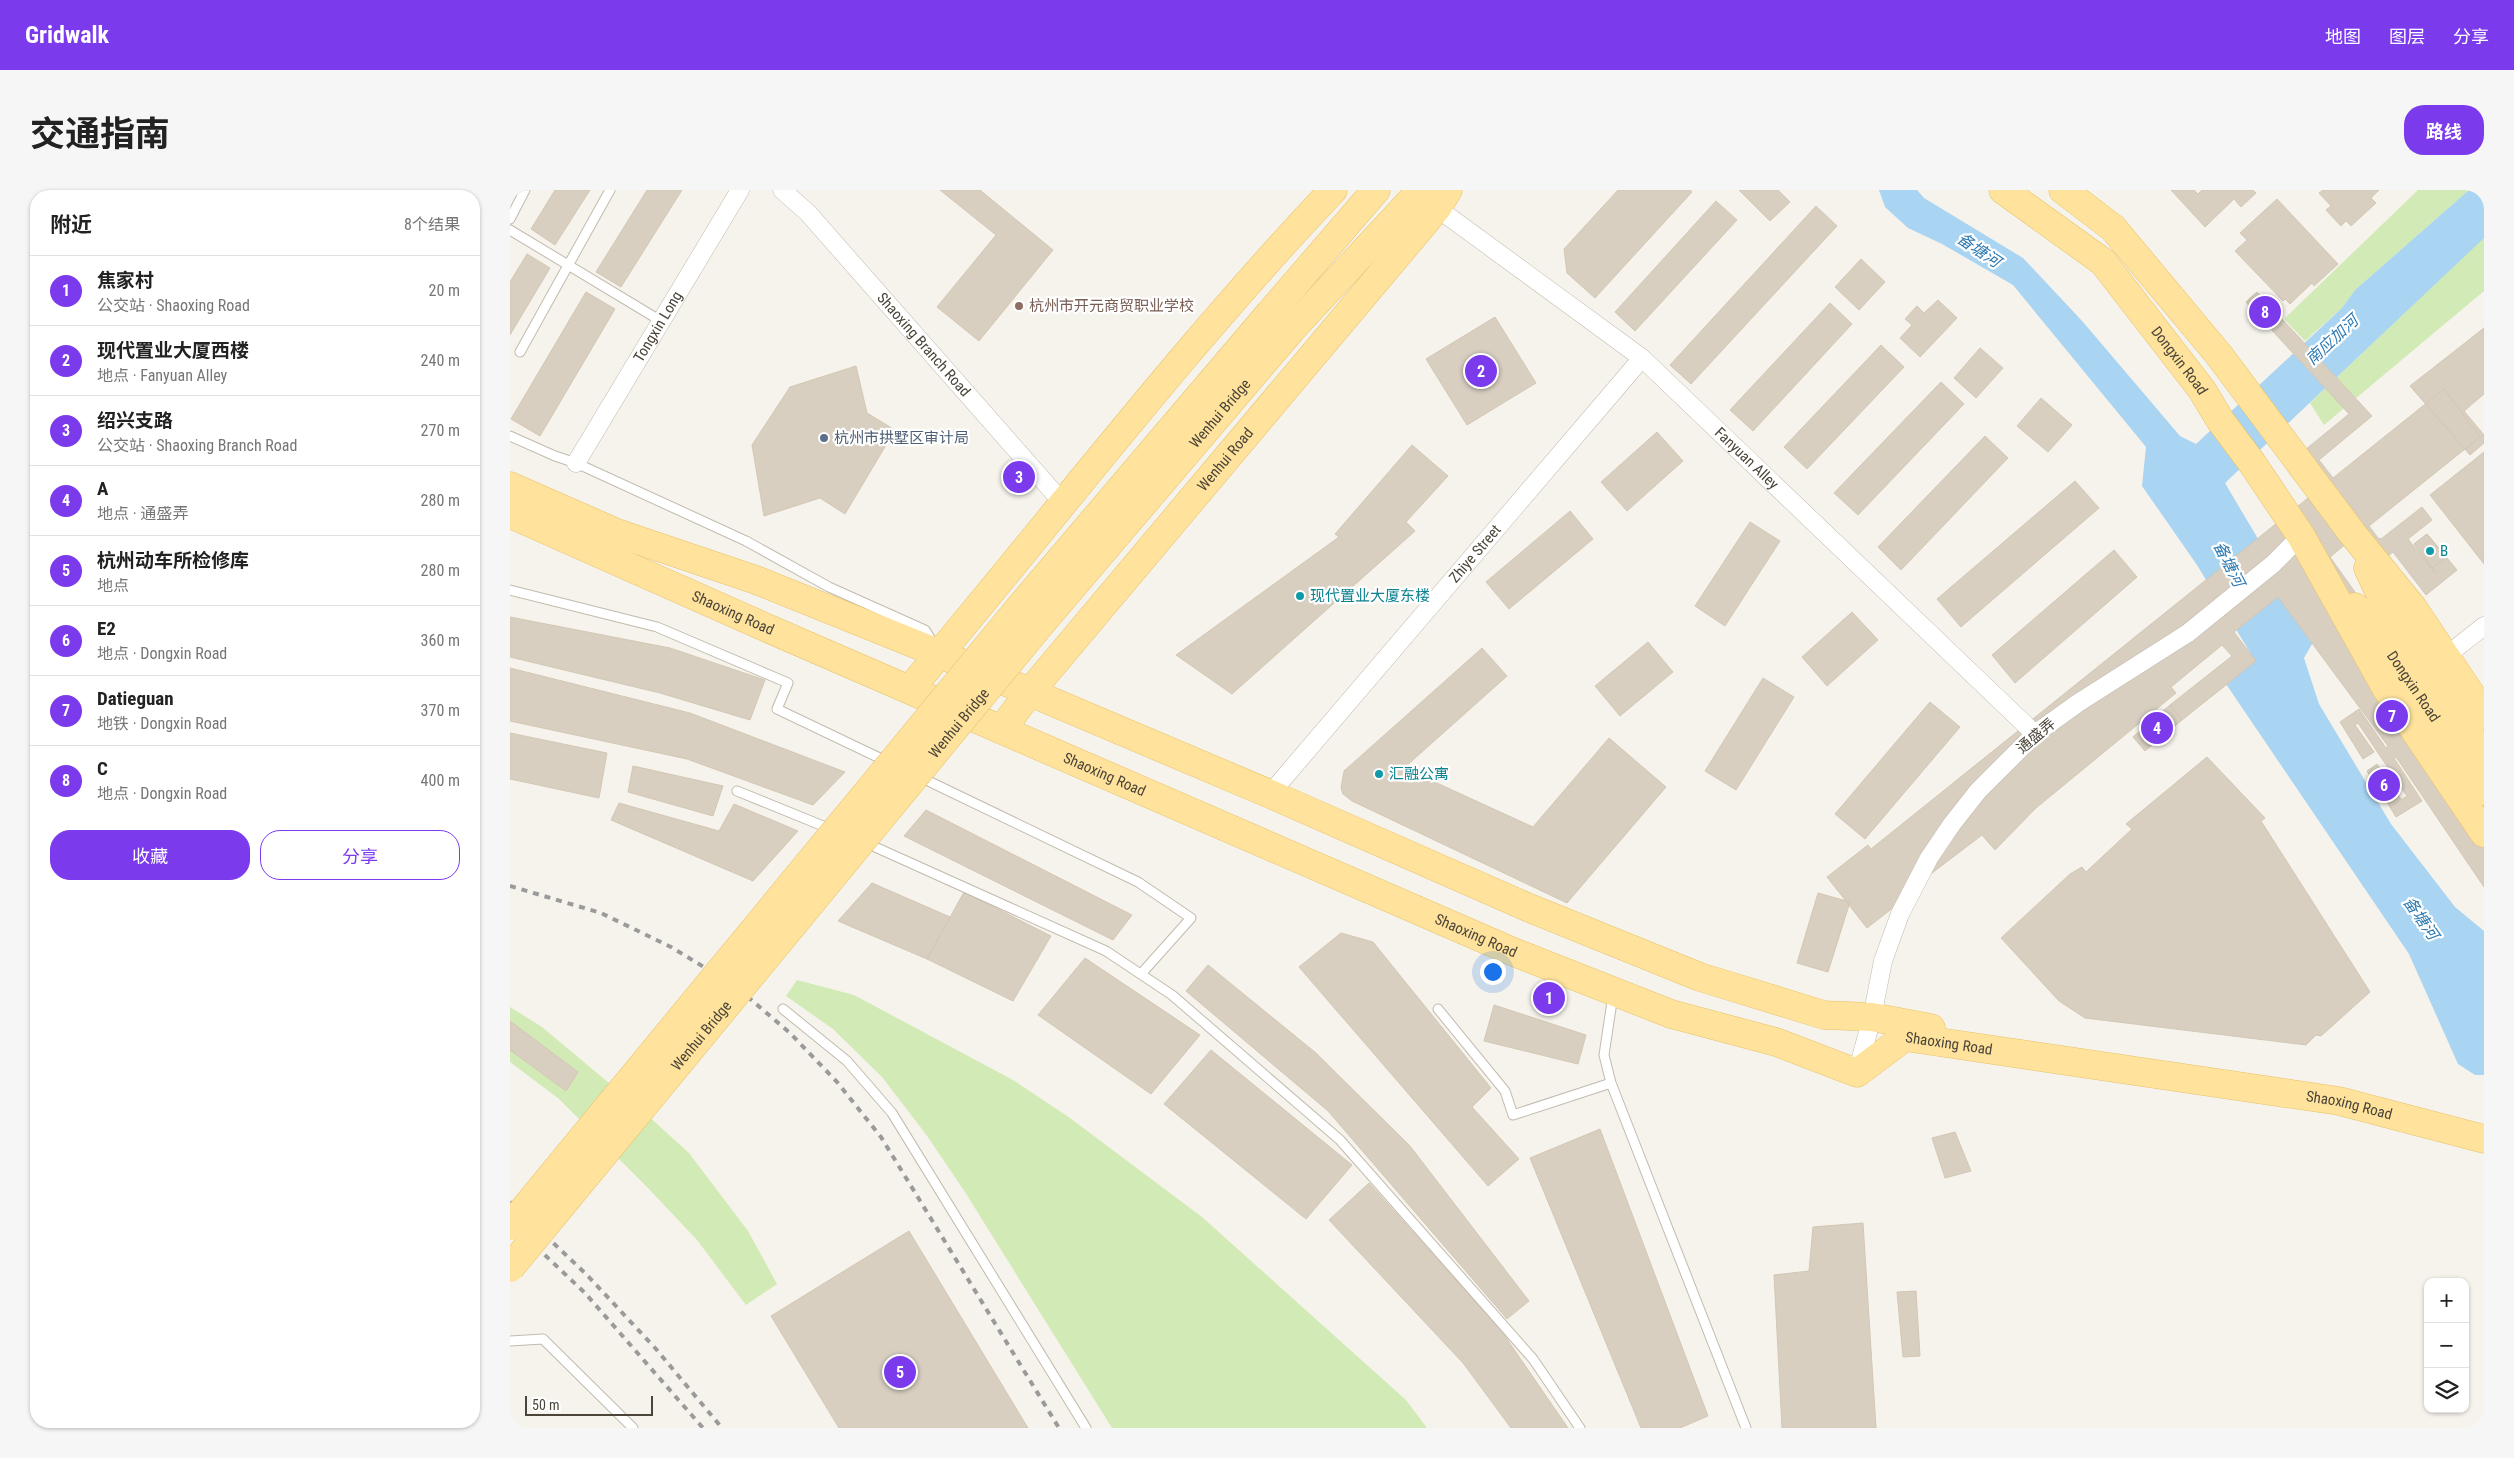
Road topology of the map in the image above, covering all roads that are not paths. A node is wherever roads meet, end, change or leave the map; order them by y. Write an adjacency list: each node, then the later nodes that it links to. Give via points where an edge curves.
1 (526, 190): 10 (lane)
2 (610, 190): 12 (lane)
3 (740, 190): 13 (street, Tongxin Long)
4 (782, 190): 20 (street, Shaoxing Branch Road, via 808,212)
5 (1333, 190): 20 (main road, via 1275,251)
6 (1376, 190): 14 (main road, Wenhui Bridge)
7 (2003, 190): 23 (main road, Dongxin Road, via 2103,262 2202,390)
8 (2063, 190): 22 (main road, Dongxin Road, via 2113,228 2219,355)
9 (1435, 196): 14 (main road, Wenhui Bridge); 16 (street, Fanyuan Alley); 30 (main road, Wenhui Road)
10 (510, 219)
11 (510, 230): 12 (lane)
12 (568, 265): 13 (lane); 15 (lane)
13 (661, 321): 18 (street, Tongxin Long)
14 (1281, 322): 48 (main road, Wenhui Bridge, bridge, via 1020,607); 49 (main road, Wenhui Bridge, bridge, via 1039,626)
15 (520, 352)
16 (1642, 358): 33 (street, Fanyuan Alley); 37 (street, Zhiye Street)
17 (510, 436): 18 (lane)
18 (576, 463): 27 (lane, via 746,541 829,586 925,630)
19 (510, 486): 27 (main road, Shaoxing Road, via 617,533 756,580)
20 (1062, 502): 27 (main road)
21 (510, 514): 29 (main road, Shaoxing Road)
22 (2352, 533): 28 (main road, Dongxin Road, via 2414,608); 34 (main road, Dongxin Road, via 2391,618)
23 (2301, 536): 24 (main road, Dongxin Road); 33 (street, 通盛弄, bridge, via 2273,564 2188,633)
24 (2316, 565): 36 (main road, Dongxin Road, via 2369,621); 38 (main road, Dongxin Road, via 2386,688)
25 (510, 590): 39 (lane, via 657,626 788,683 777,709 1138,882 1191,918)
26 (2484, 626): 28 (street)
27 (940, 654): 29 (main road); 30 (main road, Shaoxing Road)
28 (2446, 656): 31 (main road, Dongxin Road)
29 (910, 689): 32 (main road, Shaoxing Road)
30 (1029, 693): 32 (main road, Wenhui Road); 37 (main road, Shaoxing Road)
31 (2484, 714)
32 (1002, 729): 40 (main road, Shaoxing Road, via 1516,953)
33 (2035, 734): 43 (street, 通盛弄, via 1978,791 1929,858 1900,914 1883,960)
34 (2484, 754)
35 (737, 791): 39 (lane, via 850,836 1106,950)
36 (2484, 791)
37 (1270, 794): 43 (main road, Shaoxing Road, via 1527,907 1700,978 1824,1015)
38 (2484, 833)
39 (1141, 974): 53 (lane, via 1172,995 1340,1140 1533,1358)
40 (1614, 991): 44 (main road, Shaoxing Road, via 1671,1014 1776,1042); 45 (lane, via 1604,1055)
41 (783, 1009): 52 (lane, via 847,1061 892,1113)
42 (1438, 1009): 45 (lane, via 1505,1091 1513,1115)
43 (1872, 1017): 44 (street, 通盛弄); 46 (main road, Shaoxing Road, via 2346,1087)
44 (1857, 1073): 47 (main road, Shaoxing Road, via 1905,1037 2339,1101)
45 (1611, 1083): 54 (lane)
46 (2484, 1123)
47 (2484, 1139)
48 (510, 1226)
49 (510, 1268)
50 (510, 1341): 51 (lane, via 543,1340)
51 (633, 1428)
52 (1086, 1428)
53 (1580, 1428)
54 (1746, 1428)

